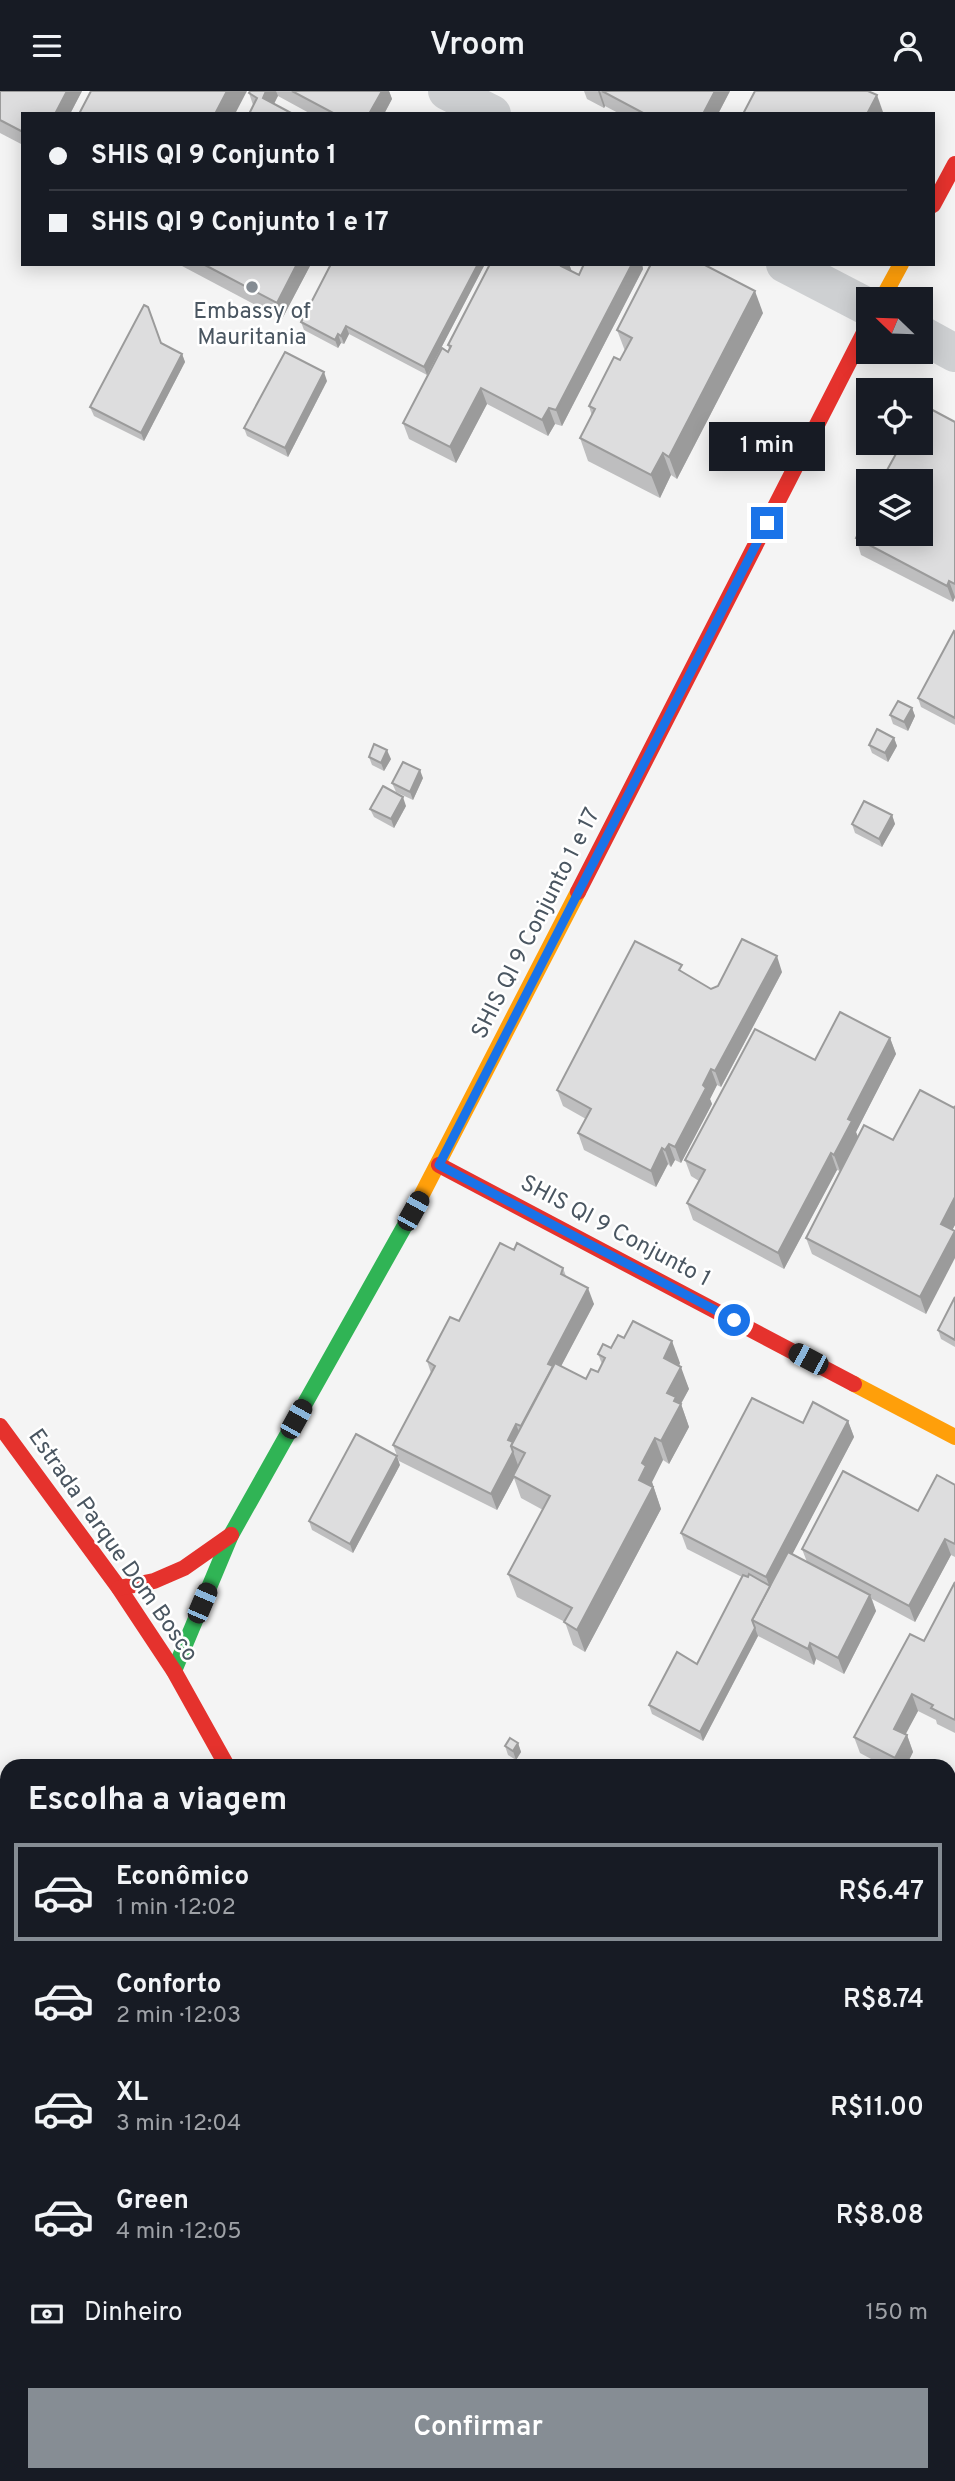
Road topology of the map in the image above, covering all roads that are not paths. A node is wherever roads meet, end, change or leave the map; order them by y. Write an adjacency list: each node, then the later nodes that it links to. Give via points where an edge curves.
1 (447, 91): 2 (street)
2 (488, 112)
3 (955, 164): 4 (street)
4 (935, 201)
5 (789, 266): 8 (street)
6 (900, 266): 7 (street)
7 (889, 287)
8 (856, 301)
9 (933, 341): 11 (street)
10 (856, 348): 12 (street, SHIS QI 9 Conjunto 1 e 17)
11 (955, 353)
12 (439, 1165): 14 (street, SHIS QI 9 Conjunto 1); 15 (street, SHIS QI 9 Conjunto 1 e 17)
13 (0, 1426): 16 (street, Estrada Parque Dom Bosco)
14 (955, 1437)
15 (230, 1535): 16 (street, SHIS QI 9 Conjunto 1 e 17, via 184,1568 154,1581); 17 (street, SHIS QI 9 Conjunto 1 e 17)
16 (119, 1588): 17 (street, Estrada Parque Dom Bosco)
17 (174, 1671): 18 (street, Estrada Parque Dom Bosco)
18 (223, 1759)

